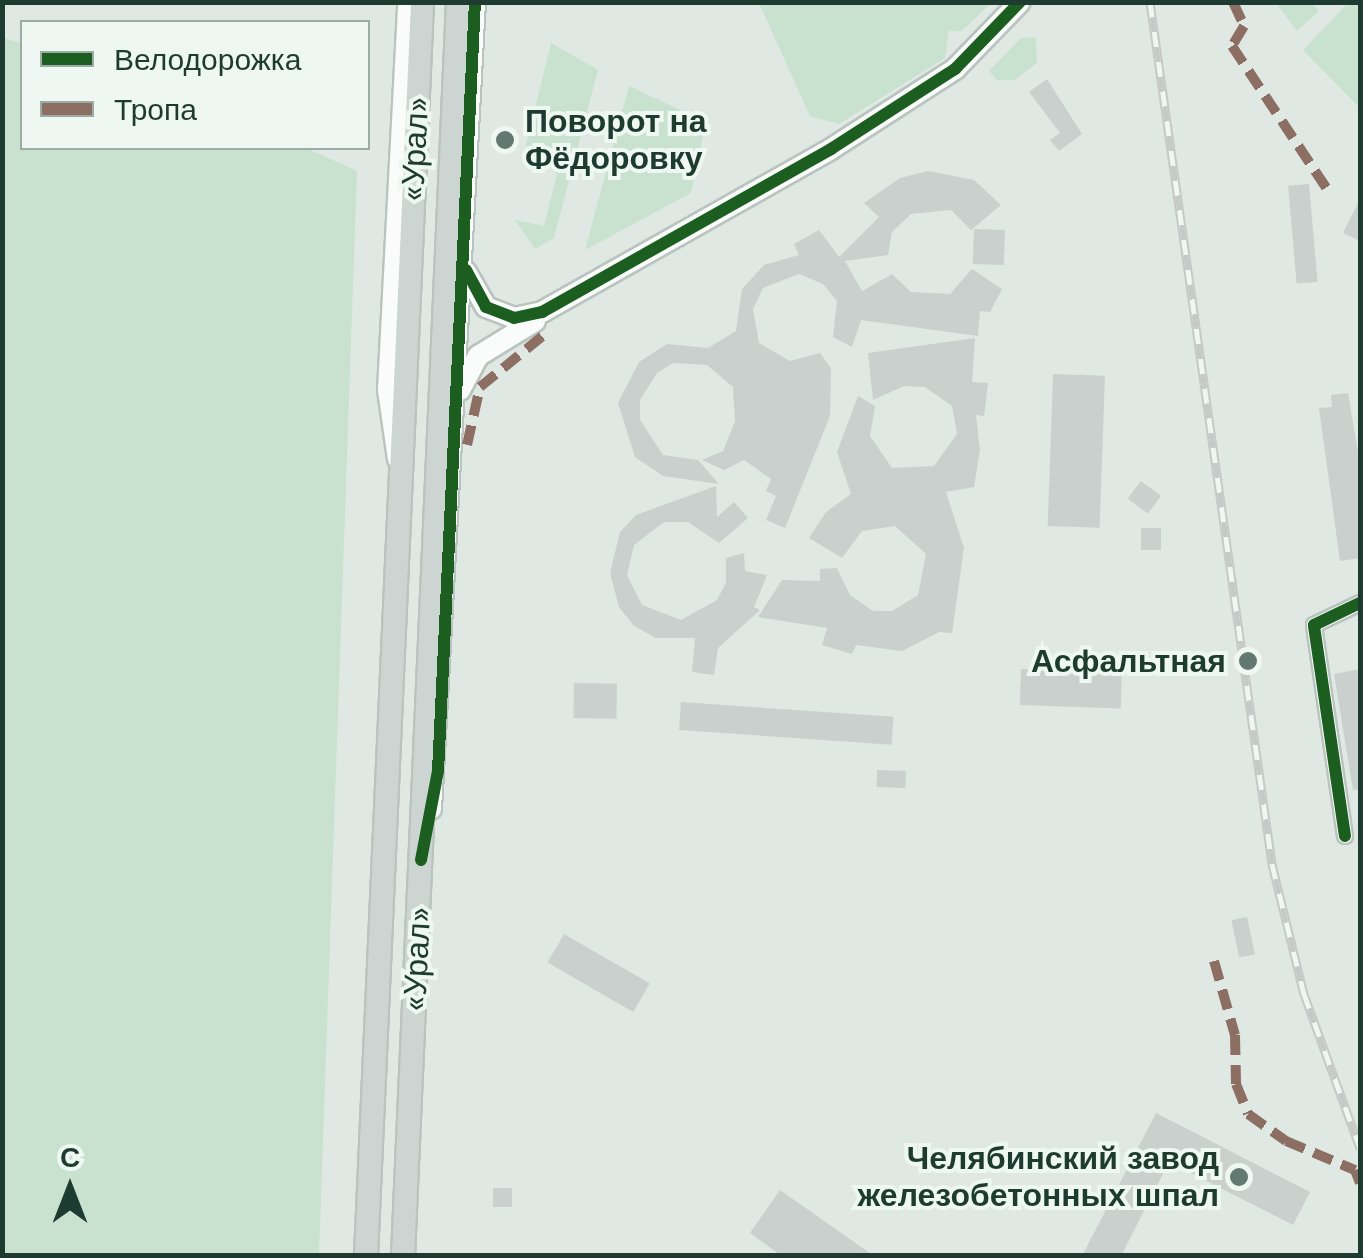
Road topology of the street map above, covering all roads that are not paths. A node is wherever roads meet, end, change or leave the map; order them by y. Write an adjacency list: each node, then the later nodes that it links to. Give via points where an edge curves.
1 (408, 2): 9 (street, via 388,390)
2 (422, 2): 9 (main road, «Урал»)
3 (458, 2): 12 (main road, «Урал»)
4 (476, 2): 6 (street)
5 (1020, 2): 7 (street, via 955,70 831,150)
6 (463, 260): 7 (street, via 476,294 500,314 526,317); 8 (street)
7 (574, 295): 8 (street, via 478,356 463,380)
8 (453, 429): 12 (street, via 438,771)
9 (401, 469): 13 (main road, «Урал»)
10 (1360, 604): 11 (street, via 1314,625)
11 (1346, 836)
12 (421, 860): 14 (main road, «Урал»)
13 (366, 1256)
14 (402, 1256)

